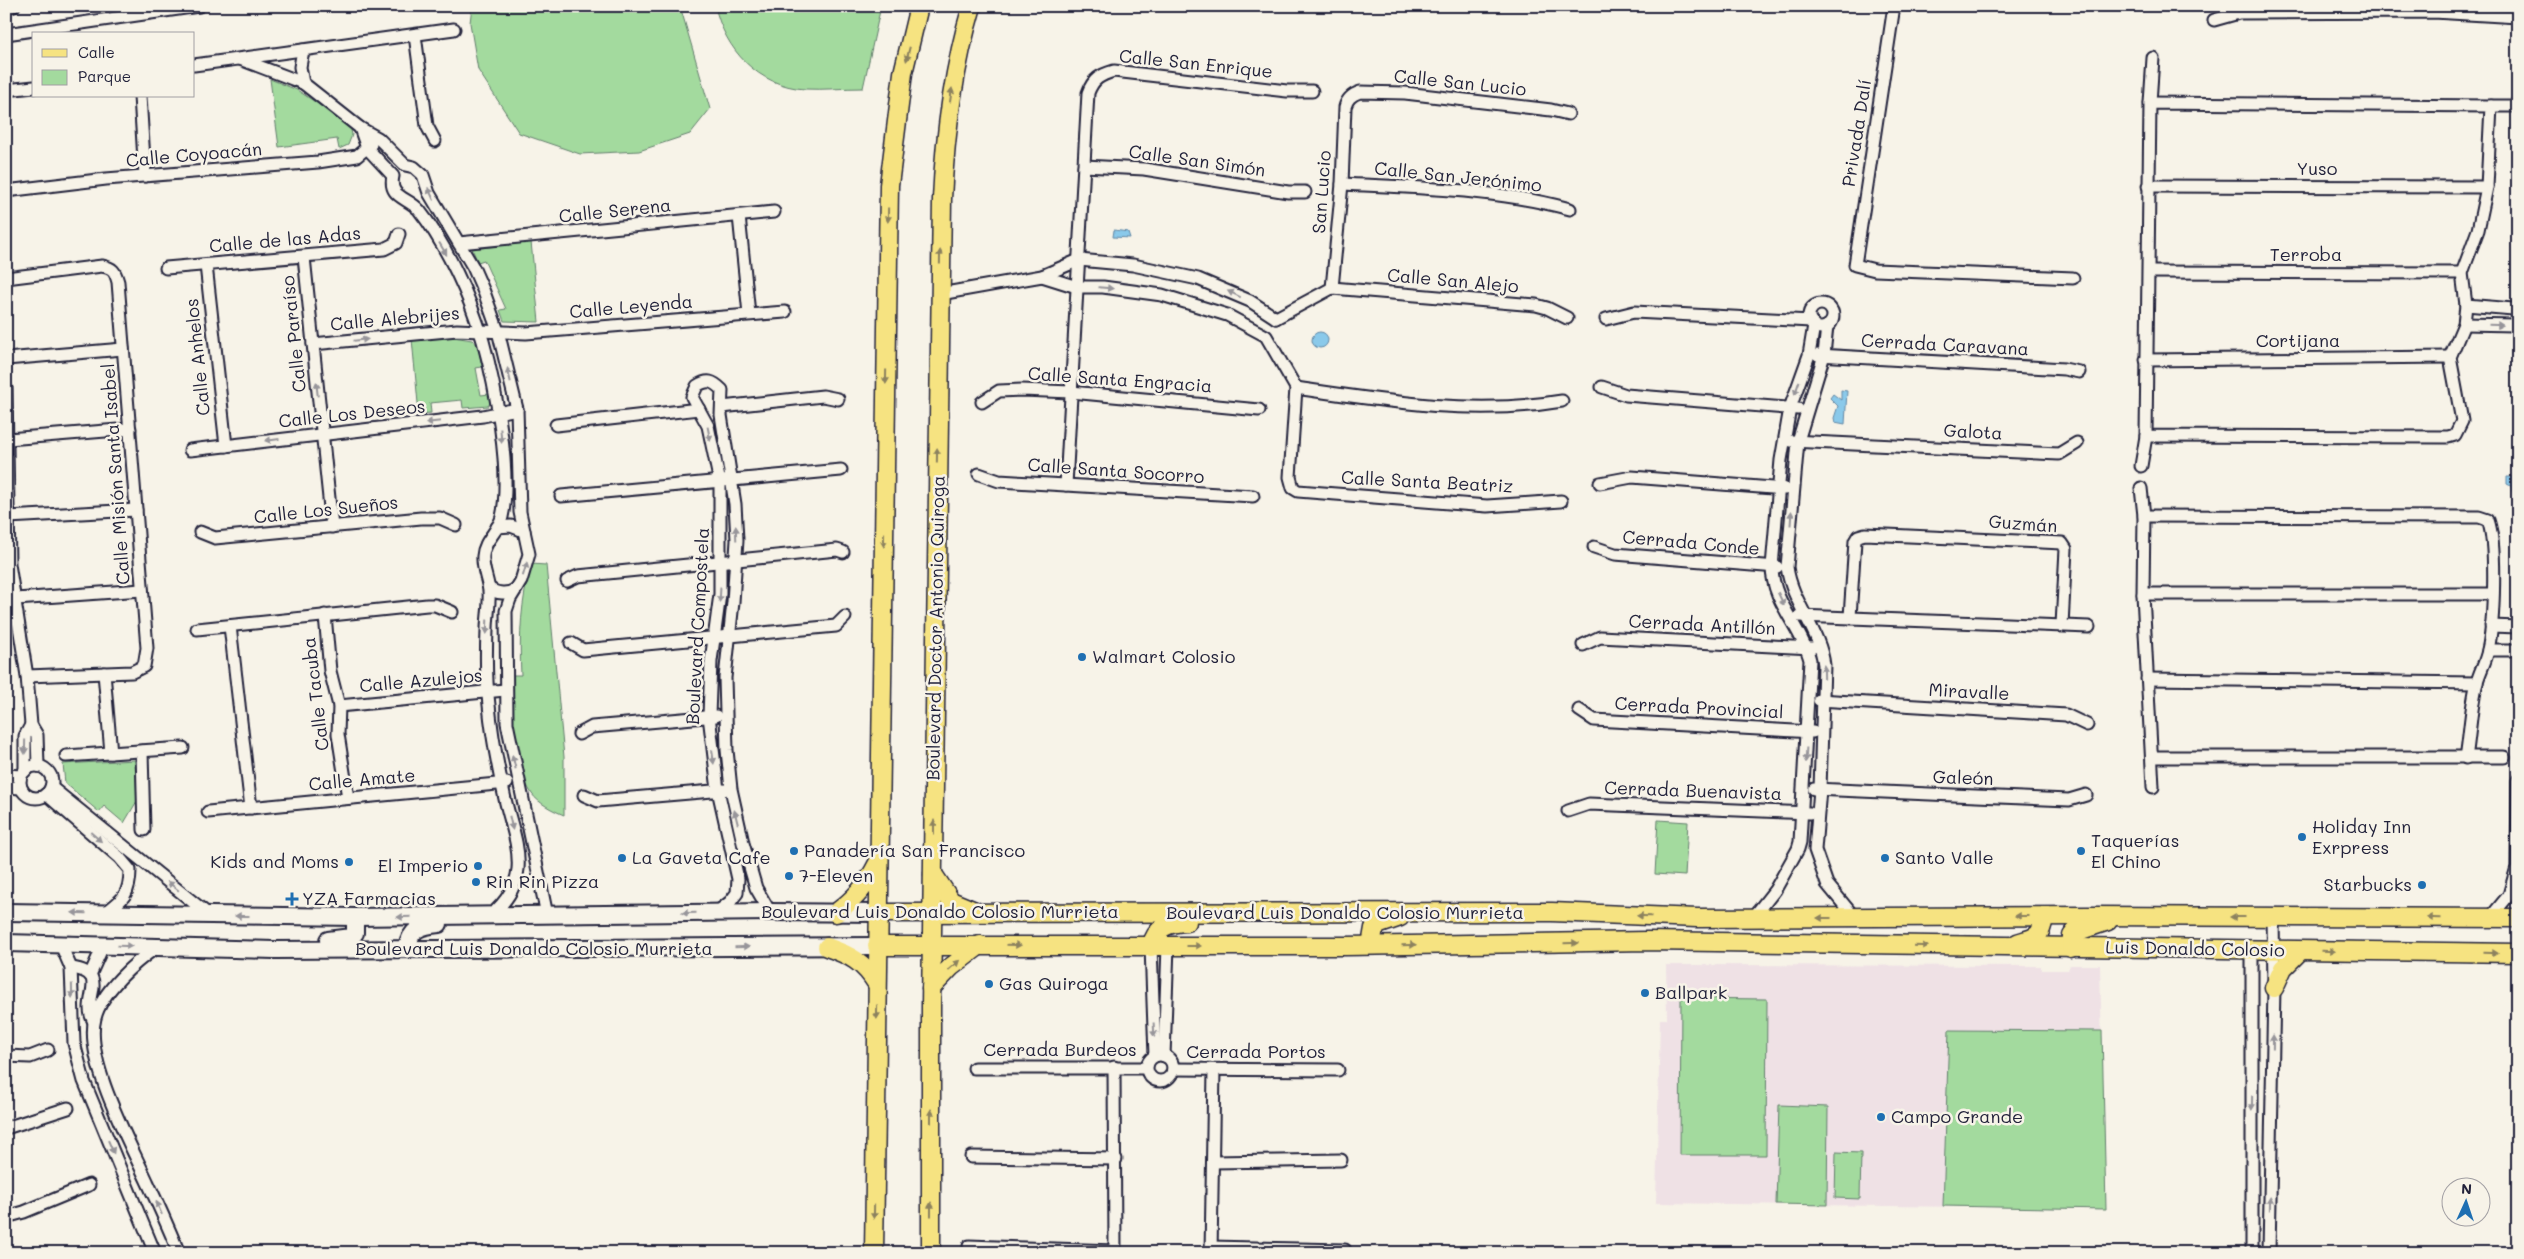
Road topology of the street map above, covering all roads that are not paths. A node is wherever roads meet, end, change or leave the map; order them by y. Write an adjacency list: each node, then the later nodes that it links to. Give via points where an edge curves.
1 (14, 6): 6 (street)
2 (199, 6): 7 (street)
3 (919, 6): 210 (main road, one-way to 210, via 903,73 889,185)
4 (972, 6): 60 (main road, Boulevard Doctor Antonio Quiroga, one-way to 4, via 944,152 950,94)
5 (1894, 6): 57 (street, Privada Dalí, via 1855,265 1875,270)
6 (6, 8)
7 (175, 8): 9 (street)
8 (2434, 9): 10 (street); 11 (street, via 2239,13)
9 (146, 10): 13 (street)
10 (2518, 17)
11 (2214, 20)
12 (454, 30): 14 (street)
13 (6, 34)
14 (415, 35): 15 (street); 31 (street, via 427,126)
15 (303, 50): 17 (street); 19 (street, via 300,67)
16 (2153, 58): 25 (street)
17 (238, 59): 18 (street); 19 (street)
18 (195, 65)
19 (303, 84): 29 (street)
20 (32, 87): 21 (street)
21 (6, 90)
22 (1312, 91): 34 (street, Calle San Enrique, via 1287,91 1114,71 1098,76 1088,93)
23 (140, 98): 35 (street)
24 (1349, 98): 28 (street, Calle San Lucio, via 1360,92 1405,94); 37 (street, San Lucio, via 1345,108)
25 (2150, 103): 26 (street); 38 (street)
26 (2492, 106): 27 (street); 39 (street)
27 (2518, 106)
28 (1568, 114)
29 (360, 128): 30 (street); 32 (street)
30 (378, 138): 32 (street, Calle Coyoacán); 33 (street)
31 (435, 141)
32 (367, 148): 35 (street, Calle Coyoacán, via 356,156 318,162); 36 (street)
33 (405, 165): 36 (street); 45 (street, one-way to 33, via 429,193 424,175)
34 (1084, 166): 41 (street, Calle San Simón, via 1144,169); 50 (street)
35 (145, 176): 40 (street, Calle Coyoacán)
36 (394, 176): 46 (street, via 392,185 395,192 401,199 414,204)
37 (1342, 184): 42 (street, Calle San Jerónimo, via 1482,194); 59 (street, San Lucio)
38 (2148, 186): 39 (street, Yuso); 53 (street)
39 (2486, 187): 54 (street, via 2478,230)
40 (6, 191)
41 (1305, 192)
42 (1570, 209)
43 (774, 212): 44 (street, Calle Serena)
44 (738, 216): 48 (street, Calle Serena); 64 (street)
45 (448, 224): 46 (street); 48 (street)
46 (433, 233): 72 (street, one-way to 72, via 450,262)
47 (399, 234): 49 (street, Calle de las Adas, via 396,243 384,249)
48 (459, 243): 73 (street, via 473,267)
49 (304, 257): 51 (street, Calle de las Adas); 75 (street, Calle Paraíso)
50 (1079, 260): 55 (street); 58 (street); 65 (street, one-way to 50, via 1234,294 1198,279 1133,265)
51 (206, 265): 52 (street, Calle de las Adas); 105 (street, Calle Anhelos)
52 (166, 268)
53 (2149, 272): 54 (street, Terroba); 81 (street)
54 (2462, 273): 61 (street)
55 (1042, 276): 58 (street); 60 (street)
56 (6, 278): 76 (street, Calle Misión Santa Isabel, via 102,266 111,268 118,282)
57 (2073, 278)
58 (1077, 287): 74 (street, one-way to 74, via 1162,295 1227,315); 86 (street)
59 (1332, 288): 65 (street); 66 (street, Calle San Alejo, via 1536,305)
60 (940, 294): 211 (main road, Boulevard Doctor Antonio Quiroga, one-way to 60)
61 (2472, 305): 62 (street); 69 (street)
62 (2515, 306): 71 (street)
63 (785, 312): 64 (street, Calle Leyenda)
64 (749, 314): 73 (street, Calle Leyenda, via 526,333)
65 (1276, 318): 74 (street)
66 (1567, 318)
67 (1606, 319): 68 (street, via 1634,312)
68 (1812, 323): 70 (street, via 1818,327); 70 (street, via 1812,308 1825,304 1833,314); 77 (street)
69 (2464, 324): 71 (street, one-way to 71); 79 (street)
70 (1827, 326): 78 (street)
71 (2516, 327)
72 (480, 330): 73 (street, Calle Leyenda); 75 (street, Calle Alebrijes, one-way to 72); 96 (street)
73 (498, 331): 92 (street, one-way to 73)
74 (1266, 336): 85 (street)
75 (313, 344): 99 (street, Calle Paraíso, one-way to 75)
76 (123, 349): 80 (street); 98 (street, Calle Misión Santa Isabel)
77 (1809, 355): 78 (street, Cerrada Caravana); 91 (street, one-way to 91)
78 (1824, 355): 82 (street, Cerrada Caravana); 95 (street)
79 (2450, 357): 81 (street, Cortijana); 100 (street, via 2462,421 2455,435 2448,437)
80 (6, 359)
81 (2146, 360): 100 (street)
82 (2079, 372)
83 (1602, 387): 91 (street, via 1626,395)
84 (6, 388): 101 (street)
85 (1296, 388): 88 (street, via 1431,405 1512,407); 118 (street, Calle Santa Beatriz, via 1290,477 1293,488 1314,493 1487,506)
86 (1071, 392): 89 (street, Calle Santa Engracia, via 999,391); 94 (street, Calle Santa Engracia); 112 (street)
87 (838, 400): 90 (street, via 823,396)
88 (1562, 401)
89 (982, 402)
90 (722, 407): 93 (street, Boulevard Compostela, via 722,390 708,381 693,391 693,402); 110 (street, Boulevard Compostela)
91 (1790, 408): 95 (street); 102 (street)
92 (517, 409): 96 (street, Calle Los Deseos); 125 (street, via 520,512)
93 (699, 409): 97 (street); 110 (street, Boulevard Compostela, one-way to 110, via 708,426)
94 (1259, 410)
95 (1807, 410): 103 (street)
96 (499, 413): 99 (street, Calle Los Deseos, one-way to 99); 124 (street, one-way to 124, via 504,478 502,517)
97 (556, 425)
98 (130, 429): 101 (street); 119 (street, Calle Misión Santa Isabel)
99 (322, 434): 105 (street, Calle Los Deseos, one-way to 105); 123 (street, Calle Paraíso)
100 (2146, 436): 107 (street)
101 (8, 438): 121 (street)
102 (1784, 440): 103 (street, Galota); 113 (street)
103 (1798, 441): 104 (street, Galota, via 2059,454); 115 (street)
104 (2077, 443)
105 (226, 446): 106 (street, Calle Los Deseos)
106 (190, 450)
107 (2141, 466)
108 (841, 470): 110 (street)
109 (979, 474): 112 (street, Calle Santa Socorro, via 999,482)
110 (726, 482): 116 (street); 129 (street, Boulevard Compostela, one-way to 110, via 735,504); 130 (street, Boulevard Compostela)
111 (1600, 483): 113 (street, via 1632,477)
112 (1066, 485): 117 (street, Calle Santa Socorro)
113 (1778, 488): 115 (street); 131 (street)
114 (2141, 488): 120 (street)
115 (1793, 490): 132 (street, one-way to 115)
116 (561, 496)
117 (1253, 496)
118 (1560, 501)
119 (136, 510): 121 (street); 136 (street, Calle Misión Santa Isabel)
120 (2144, 516): 137 (street); 138 (street, via 2479,517 2488,520 2491,528)
121 (8, 517): 139 (street, via 9,564)
122 (456, 525): 123 (street, Calle Los Sueños, via 431,518)
123 (332, 527): 126 (street, Calle Los Sueños, via 215,538)
124 (497, 527): 125 (street, via 511,526); 134 (street, via 483,556)
125 (524, 531): 135 (street, one-way to 125, via 527,567 529,554)
126 (200, 532)
127 (1594, 547): 131 (street, Cerrada Conde, via 1615,554)
128 (843, 552): 129 (street)
129 (736, 559): 130 (street); 152 (street, Boulevard Compostela)
130 (720, 562): 133 (street, via 578,576); 153 (street, Boulevard Compostela, one-way to 153)
131 (1772, 567): 132 (street, Cerrada Conde); 145 (street, one-way to 145, via 1774,584)
132 (1787, 568): 141 (street, via 1790,585)
133 (567, 581)
134 (489, 588): 135 (street, via 506,593); 165 (street, one-way to 165, via 486,631)
135 (516, 589): 164 (street, via 506,611)
136 (142, 590): 139 (street); 160 (street, Calle Misión Santa Isabel, via 147,648 144,666 132,672)
137 (2143, 594): 138 (street); 162 (street)
138 (2492, 594): 148 (street)
139 (16, 599): 161 (street)
140 (452, 612): 142 (street, via 426,605)
141 (1805, 615): 144 (street); 145 (street); 156 (street)
142 (325, 616): 147 (street); 168 (street, Calle Tacuba, via 330,671)
143 (845, 617): 152 (street, via 836,626)
144 (1850, 617): 146 (street); 146 (street, Guzmán, via 1855,541 1858,536 1875,534 2062,543 2066,549)
145 (1790, 618): 157 (street)
146 (2062, 625): 149 (street)
147 (230, 626): 151 (street); 200 (street)
148 (2491, 626): 150 (street); 158 (street)
149 (2090, 627)
150 (2518, 627)
151 (196, 629)
152 (729, 638): 153 (street); 171 (street, Boulevard Compostela)
153 (715, 639): 154 (street, via 583,650); 170 (street, Boulevard Compostela)
154 (572, 643)
155 (1583, 646): 157 (street, Cerrada Antillón, via 1600,637)
156 (1822, 647): 157 (street, Cerrada Antillón); 167 (street, one-way to 156)
157 (1807, 648): 166 (street, via 1810,660)
158 (2488, 650): 159 (street); 163 (street)
159 (2518, 650)
160 (104, 673): 161 (street, Calle Misión Santa Isabel); 179 (street)
161 (27, 676): 173 (street)
162 (2147, 679): 163 (street); 181 (street)
163 (2477, 683): 183 (street)
164 (505, 690): 165 (street, Calle Azulejos); 188 (street, one-way to 164, via 507,723)
165 (488, 692): 168 (street, Calle Azulejos); 189 (street)
166 (1809, 700): 167 (street, Miravalle); 174 (street)
167 (1824, 701): 172 (street, Miravalle, via 2066,715); 175 (street)
168 (339, 706): 199 (street, Calle Tacuba, via 338,734)
169 (1579, 710): 174 (street, Cerrada Provincial, via 1594,720)
170 (709, 716): 171 (street); 176 (street, via 592,727); 195 (street, Boulevard Compostela, one-way to 195)
171 (725, 716): 192 (street, Boulevard Compostela)
172 (2087, 724)
173 (31, 725): 184 (street, via 37,735); 186 (street, one-way to 186, via 25,736)
174 (1807, 731): 175 (street, Cerrada Provincial); 193 (street, one-way to 193)
175 (1821, 732): 194 (street)
176 (579, 734)
177 (183, 748): 178 (street)
178 (142, 751): 179 (street); 205 (street)
179 (111, 753): 180 (street)
180 (66, 756)
181 (2153, 757): 183 (street); 191 (street)
182 (2504, 757): 183 (street)
183 (2466, 758)
184 (38, 766): 186 (street); 196 (street, via 49,773)
185 (6, 775): 186 (street)
186 (22, 778): 190 (street); 196 (street, via 33,798)
187 (2518, 780): 234 (street, via 2518,867 2509,895)
188 (519, 781): 189 (street, Calle Amate); 222 (street)
189 (502, 784): 199 (street, Calle Amate); 225 (street, one-way to 225, via 518,869 510,894)
190 (6, 787)
191 (2153, 787)
192 (730, 789): 195 (street); 206 (street, Boulevard Compostela, one-way to 192)
193 (1804, 789): 194 (street, Galeón); 203 (street)
194 (1820, 789): 198 (street, Galeón, via 2069,800); 204 (street)
195 (718, 790): 197 (street, via 598,802); 207 (street, Boulevard Compostela)
196 (48, 791): 214 (street, one-way to 214, via 130,870 128,890 122,901); 223 (street, one-way to 196)
197 (584, 795)
198 (2086, 795)
199 (348, 798): 200 (street, Calle Amate)
200 (252, 808): 202 (street, Calle Amate)
201 (1568, 811): 203 (street, Cerrada Buenavista, via 1589,804)
202 (208, 812)
203 (1803, 812): 204 (street, Cerrada Buenavista); 208 (street)
204 (1817, 813): 209 (street)
205 (144, 830)
206 (743, 843): 207 (street); 213 (street, Boulevard Compostela, via 756,888)
207 (730, 845): 215 (street, Boulevard Compostela, via 738,886 730,902)
208 (1798, 849): 209 (street); 231 (street, via 1776,890)
209 (1815, 850): 232 (street, via 1827,884)
210 (880, 860): 216 (main road, via 865,887); 217 (main road)
211 (933, 874): 218 (main road, via 951,900); 220 (main road, Boulevard Doctor Antonio Quiroga)
212 (6, 912): 214 (main road, Boulevard Luis Donaldo Colosio Murrieta, one-way to 212)
213 (770, 912): 215 (main road, Boulevard Luis Donaldo Colosio Murrieta); 216 (main road, Boulevard Luis Donaldo Colosio Murrieta)
214 (105, 913): 223 (main road, Boulevard Luis Donaldo Colosio Murrieta)
215 (716, 913): 222 (main road, Boulevard Luis Donaldo Colosio Murrieta, one-way to 222)
216 (836, 913): 217 (main road, Boulevard Luis Donaldo Colosio Murrieta)
217 (878, 913): 220 (main road, Boulevard Luis Donaldo Colosio Murrieta); 243 (main road)
218 (982, 913): 220 (main road, Boulevard Luis Donaldo Colosio Murrieta); 221 (main road, Boulevard Luis Donaldo Colosio Murrieta)
219 (1412, 913): 221 (main road, Boulevard Luis Donaldo Colosio Murrieta); 229 (main road, Boulevard Luis Donaldo Colosio Murrieta, one-way to 219, via 1552,912); 240 (main road, via 1374,928)
220 (932, 914): 244 (main road, Boulevard Doctor Antonio Quiroga)
221 (1268, 914): 247 (main road, via 1256,920 1169,923 1158,929 1154,936)
222 (547, 915): 225 (main road, Boulevard Luis Donaldo Colosio Murrieta)
223 (211, 916): 228 (main road, Boulevard Luis Donaldo Colosio Murrieta, one-way to 223)
224 (472, 916): 225 (main road, Boulevard Luis Donaldo Colosio Murrieta); 228 (main road, Boulevard Luis Donaldo Colosio Murrieta, one-way to 228); 251 (main road, via 461,922 416,928)
225 (491, 916)
226 (2044, 916): 227 (main road, Luis Donaldo Colosio); 233 (main road, Luis Donaldo Colosio, one-way to 233); 248 (main road, via 2038,936)
227 (2114, 916): 230 (main road, Luis Donaldo Colosio, one-way to 227); 249 (main road, via 2107,922 2075,932)
228 (355, 917): 250 (main road, via 355,933 348,939 273,940)
229 (1672, 917): 231 (main road, Boulevard Luis Donaldo Colosio Murrieta); 236 (main road, via 1666,933)
230 (2272, 917): 234 (main road, Luis Donaldo Colosio, one-way to 230); 253 (street)
231 (1753, 918): 232 (main road, Boulevard Luis Donaldo Colosio Murrieta, one-way to 231)
232 (1855, 918): 233 (main road, Boulevard Luis Donaldo Colosio Murrieta)
233 (1873, 918)
234 (2490, 918): 235 (main road, Luis Donaldo Colosio)
235 (2518, 918)
236 (1647, 941): 240 (main road, Boulevard Luis Donaldo Colosio Murrieta, one-way to 236); 241 (main road, Boulevard Luis Donaldo Colosio Murrieta)
237 (6, 943): 238 (main road, Boulevard Luis Donaldo Colosio Murrieta)
238 (61, 944): 242 (main road, Boulevard Luis Donaldo Colosio Murrieta); 256 (street)
239 (980, 945): 244 (main road, Boulevard Luis Donaldo Colosio Murrieta); 247 (main road, Boulevard Luis Donaldo Colosio Murrieta, one-way to 247); 259 (main road, one-way to 239, via 951,967)
240 (1371, 945): 247 (main road, Boulevard Luis Donaldo Colosio Murrieta, one-way to 240)
241 (1872, 945): 248 (main road, Luis Donaldo Colosio, one-way to 248)
242 (103, 946): 245 (main road, Boulevard Luis Donaldo Colosio Murrieta, one-way to 245); 257 (street)
243 (877, 946): 244 (main road, Boulevard Luis Donaldo Colosio Murrieta); 246 (main road, Boulevard Luis Donaldo Colosio Murrieta); 258 (main road)
244 (931, 946): 259 (main road, Boulevard Doctor Antonio Quiroga)
245 (157, 947): 250 (main road, Boulevard Luis Donaldo Colosio Murrieta); 263 (street, via 141,958 113,987)
246 (827, 947): 251 (main road, Boulevard Luis Donaldo Colosio Murrieta, one-way to 246); 258 (main road, via 856,958 869,970)
247 (1160, 947): 261 (street); 262 (street)
248 (2005, 947): 249 (main road, Luis Donaldo Colosio)
249 (2071, 948): 252 (main road, Luis Donaldo Colosio)
250 (219, 949): 251 (main road, Boulevard Luis Donaldo Colosio Murrieta)
251 (407, 949)
252 (2252, 950): 253 (main road, Luis Donaldo Colosio); 278 (street, one-way to 278)
253 (2272, 950): 254 (main road, Luis Donaldo Colosio); 260 (street)
254 (2300, 950): 255 (main road, Luis Donaldo Colosio, one-way to 255); 260 (main road, via 2283,968)
255 (2518, 953)
256 (70, 968): 257 (street, via 82,969); 267 (street, one-way to 267)
257 (90, 975): 263 (street, via 94,991 91,1017)
258 (877, 984): 291 (main road, one-way to 291)
259 (931, 988): 292 (main road, Boulevard Doctor Antonio Quiroga, one-way to 259)
260 (2274, 988): 279 (street, one-way to 260)
261 (1152, 1009): 262 (street); 268 (street, one-way to 268)
262 (1167, 1009): 268 (street)
263 (94, 1021): 265 (street)
264 (48, 1050): 266 (street, via 30,1056)
265 (95, 1052): 267 (street); 286 (street, one-way to 265, via 102,1078)
266 (6, 1056)
267 (76, 1056): 289 (street, one-way to 289)
268 (1160, 1056): 271 (street, via 1149,1060); 272 (street, via 1171,1062)
269 (1114, 1067): 270 (street, Cerrada Burdeos); 271 (street, Cerrada Burdeos); 280 (street)
270 (974, 1068)
271 (1146, 1068): 272 (street, via 1149,1076 1162,1081 1170,1077)
272 (1173, 1068): 273 (street, Cerrada Portos)
273 (1214, 1070): 274 (street, Cerrada Portos); 282 (street)
274 (1338, 1070)
275 (68, 1108): 276 (street)
276 (6, 1128)
277 (971, 1157): 280 (street)
278 (2252, 1158): 279 (street); 293 (street)
279 (2271, 1158): 294 (street, one-way to 279)
280 (1116, 1159): 290 (street)
281 (1341, 1160): 282 (street)
282 (1213, 1162): 287 (street)
283 (89, 1185): 284 (street)
284 (6, 1217)
285 (969, 1246): 290 (street)
286 (176, 1248): 289 (street)
287 (1211, 1250): 288 (street)
288 (1346, 1250)
289 (155, 1251)
290 (1115, 1252)
291 (874, 1253)
292 (931, 1253)
293 (2252, 1253)
294 (2269, 1253)

